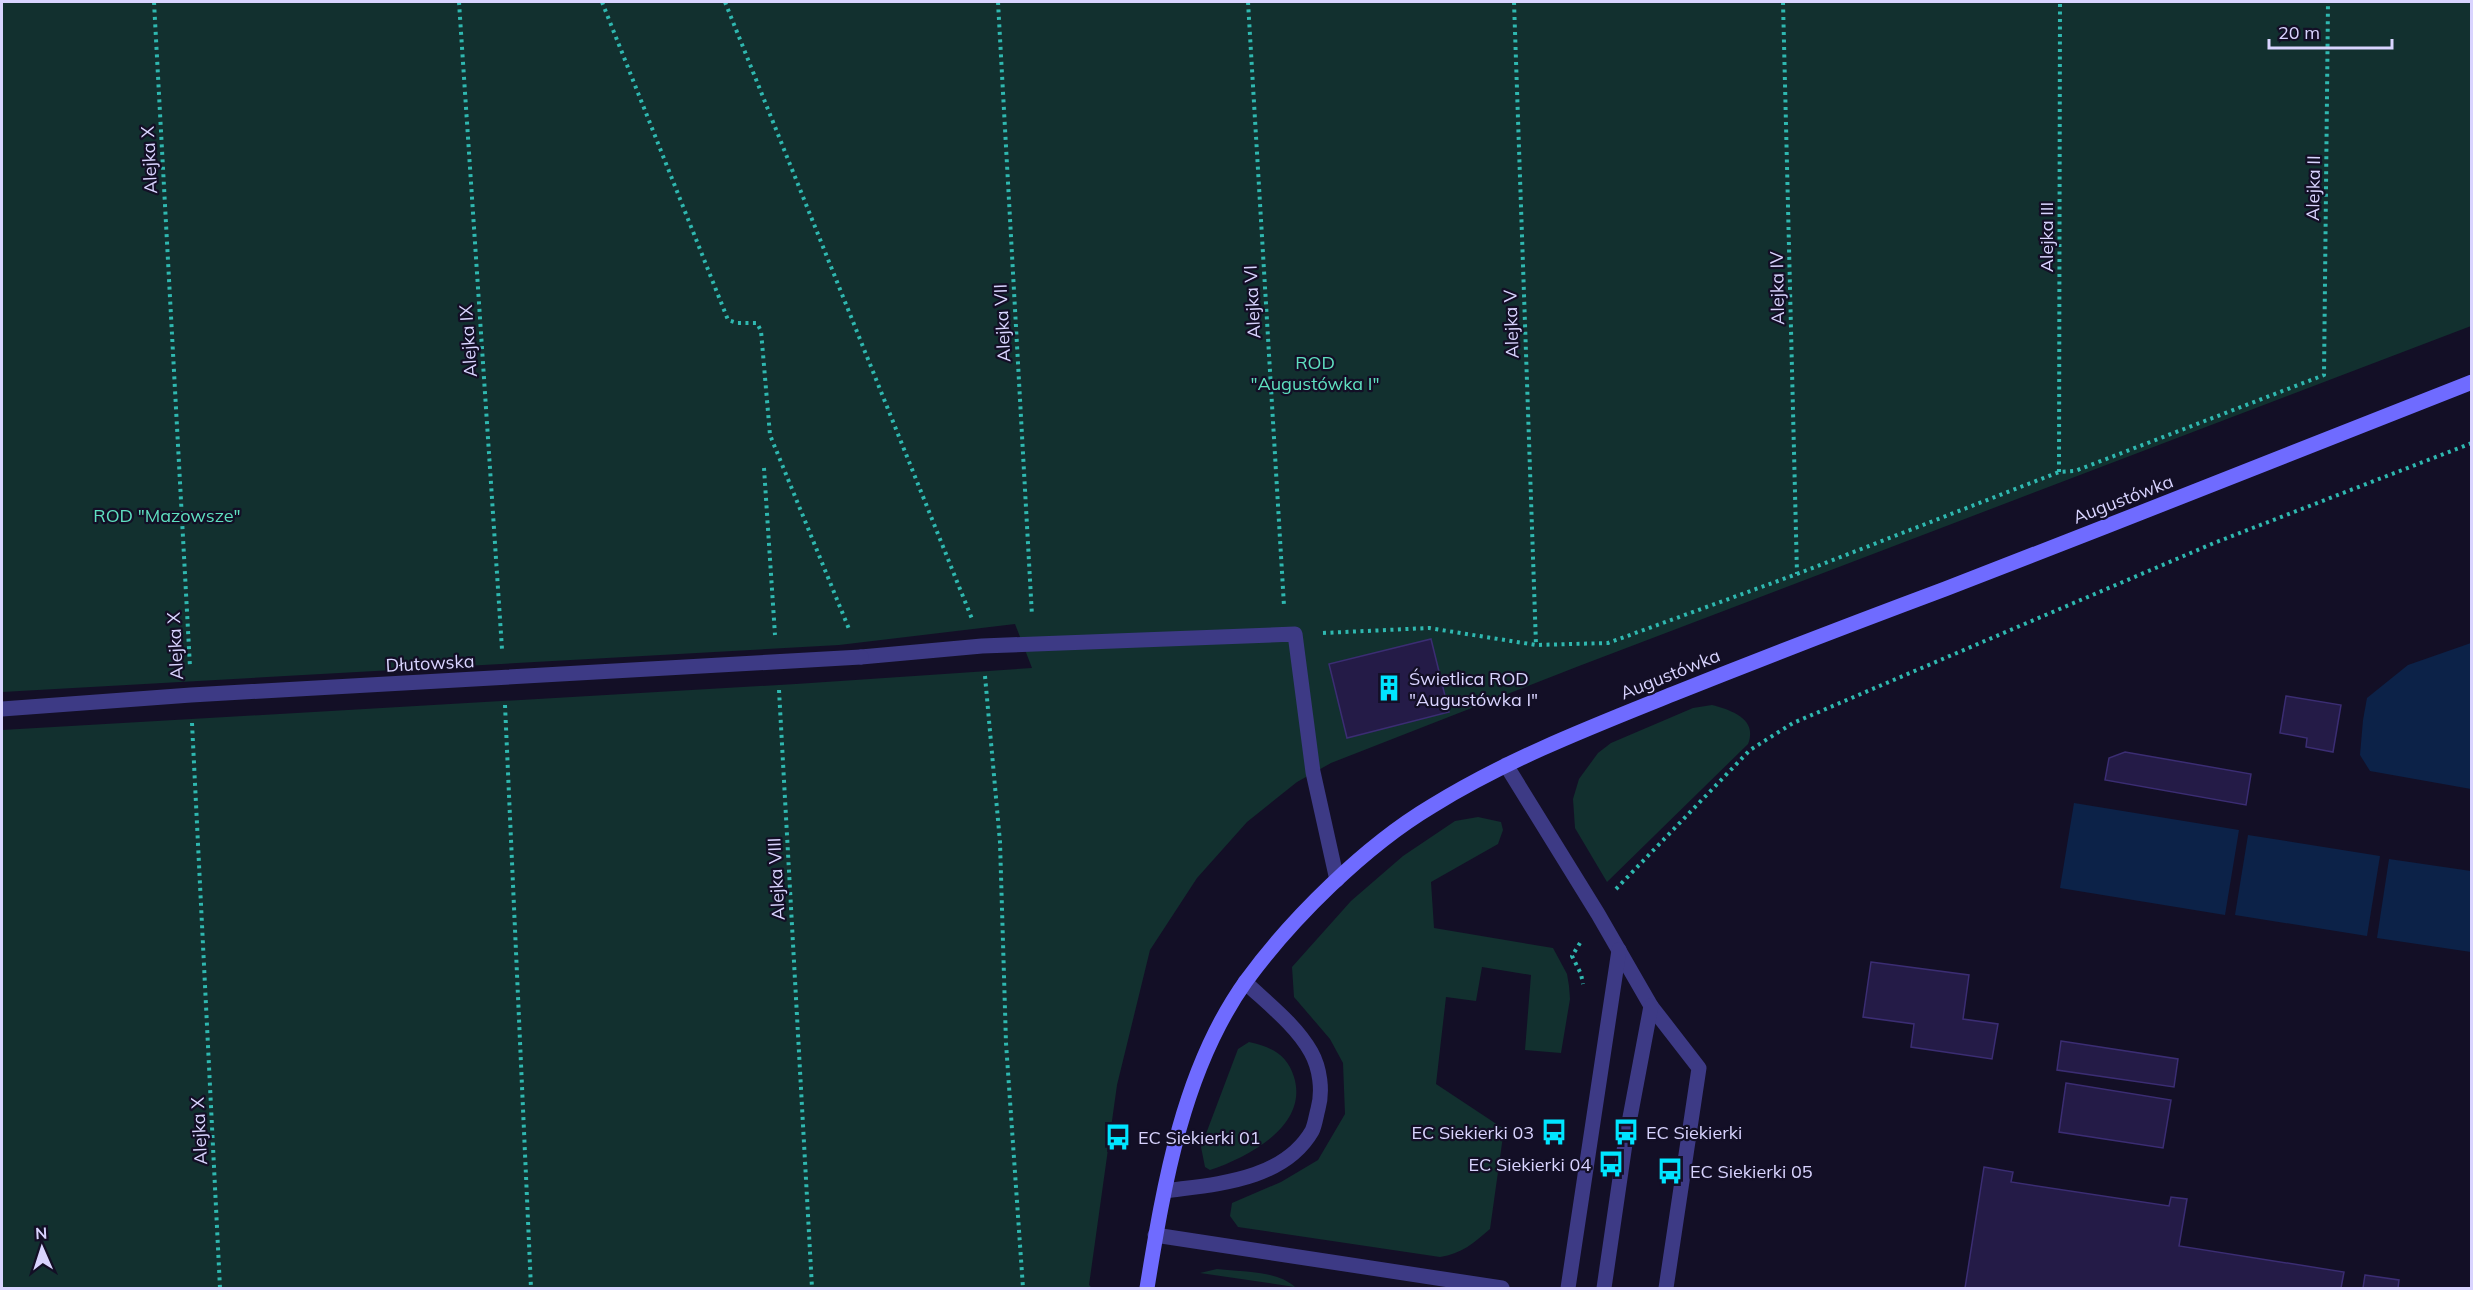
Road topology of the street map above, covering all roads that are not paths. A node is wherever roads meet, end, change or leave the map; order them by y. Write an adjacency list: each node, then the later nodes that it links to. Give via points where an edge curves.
1 (2472, 382): 3 (street, Augustówka, via 1722,674)
2 (2, 710): 4 (street, Dłutowska, via 191,695 861,657 982,646 1295,634 1313,772)
3 (1506, 765): 4 (street, Augustówka, via 1430,807); 5 (street)
4 (1337, 880): 6 (street, Augustówka, via 1287,930)
5 (1619, 950): 7 (street); 12 (street)
6 (1245, 982): 8 (street, Augustówka, via 1218,1027 1196,1078); 8 (street, via 1311,1052 1320,1077 1319,1104 1312,1130 1299,1148 1275,1166 1233,1182)
7 (1651, 1006): 13 (street); 14 (street, via 1700,1068)
8 (1165, 1191): 9 (street, Augustówka)
9 (1155, 1235): 10 (street, Augustówka); 11 (street)
10 (1147, 1288)
11 (1502, 1288)
12 (1568, 1288)
13 (1604, 1288)
14 (1666, 1288)

